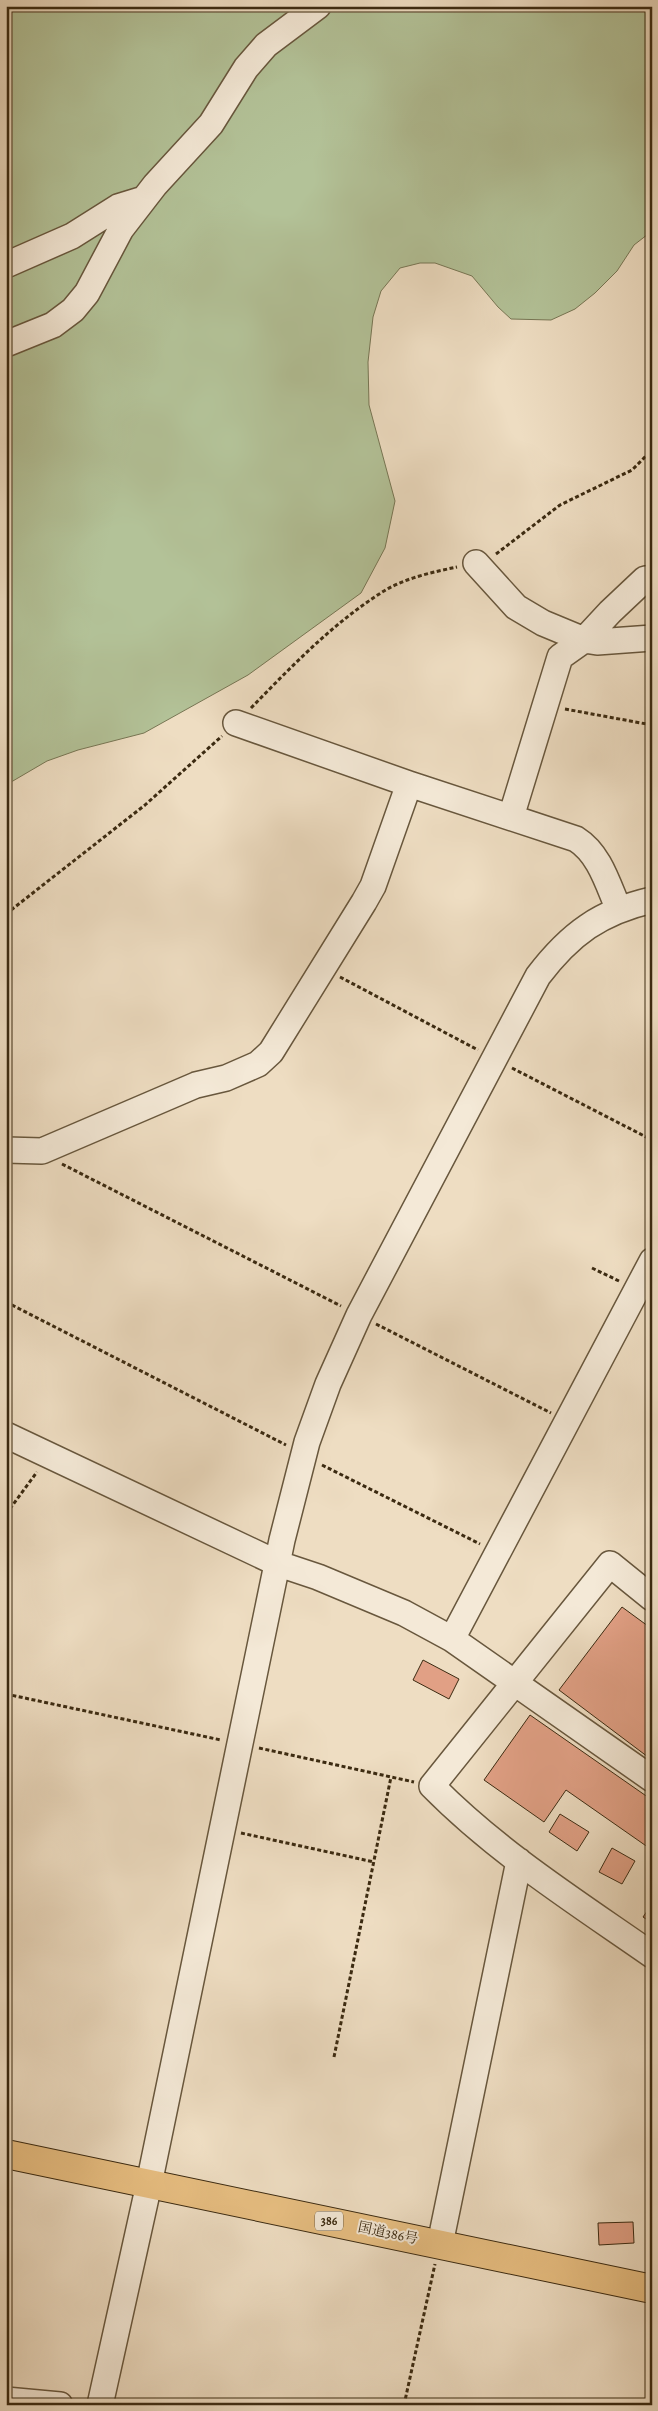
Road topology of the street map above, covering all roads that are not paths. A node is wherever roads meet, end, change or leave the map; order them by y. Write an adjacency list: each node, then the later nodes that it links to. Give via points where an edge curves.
1 (318, 6): 2 (street, via 266,45 246,68 211,124)
2 (144, 199): 3 (street, via 118,207 72,236); 4 (street, via 121,229 87,292 73,310 53,326)
3 (6, 265)
4 (6, 344)
5 (476, 563): 8 (street, via 516,607 543,624)
6 (652, 578): 8 (street, via 645,579)
7 (652, 638): 8 (street)
8 (584, 640): 11 (street, via 560,657)
9 (236, 723): 10 (street)
10 (409, 784): 11 (street); 14 (street, via 373,886 271,1052 258,1064 226,1078 196,1085 42,1151)
11 (511, 817): 13 (street, via 576,839 587,846 597,860)
12 (652, 900): 13 (street)
13 (619, 910): 17 (street, via 578,932 557,950 538,976 359,1315 328,1384 303,1455)
14 (6, 1150)
15 (652, 1261): 19 (street)
16 (6, 1435): 17 (street)
17 (279, 1564): 19 (street, via 404,1613); 25 (street)
18 (652, 1598): 20 (street, via 610,1564)
19 (452, 1639): 20 (street)
20 (514, 1683): 21 (street); 22 (street, via 432,1786 482,1833)
21 (652, 1780)
22 (519, 1862): 23 (street); 26 (street)
23 (652, 1954)
24 (6, 2154): 25 (highway, 国道386号 / 386)
25 (149, 2184): 26 (highway, 国道386号 / 386); 30 (street)
26 (440, 2244): 27 (highway, 国道386号 / 386)
27 (652, 2289)
28 (6, 2400): 29 (street)
29 (60, 2405)
30 (100, 2405)

